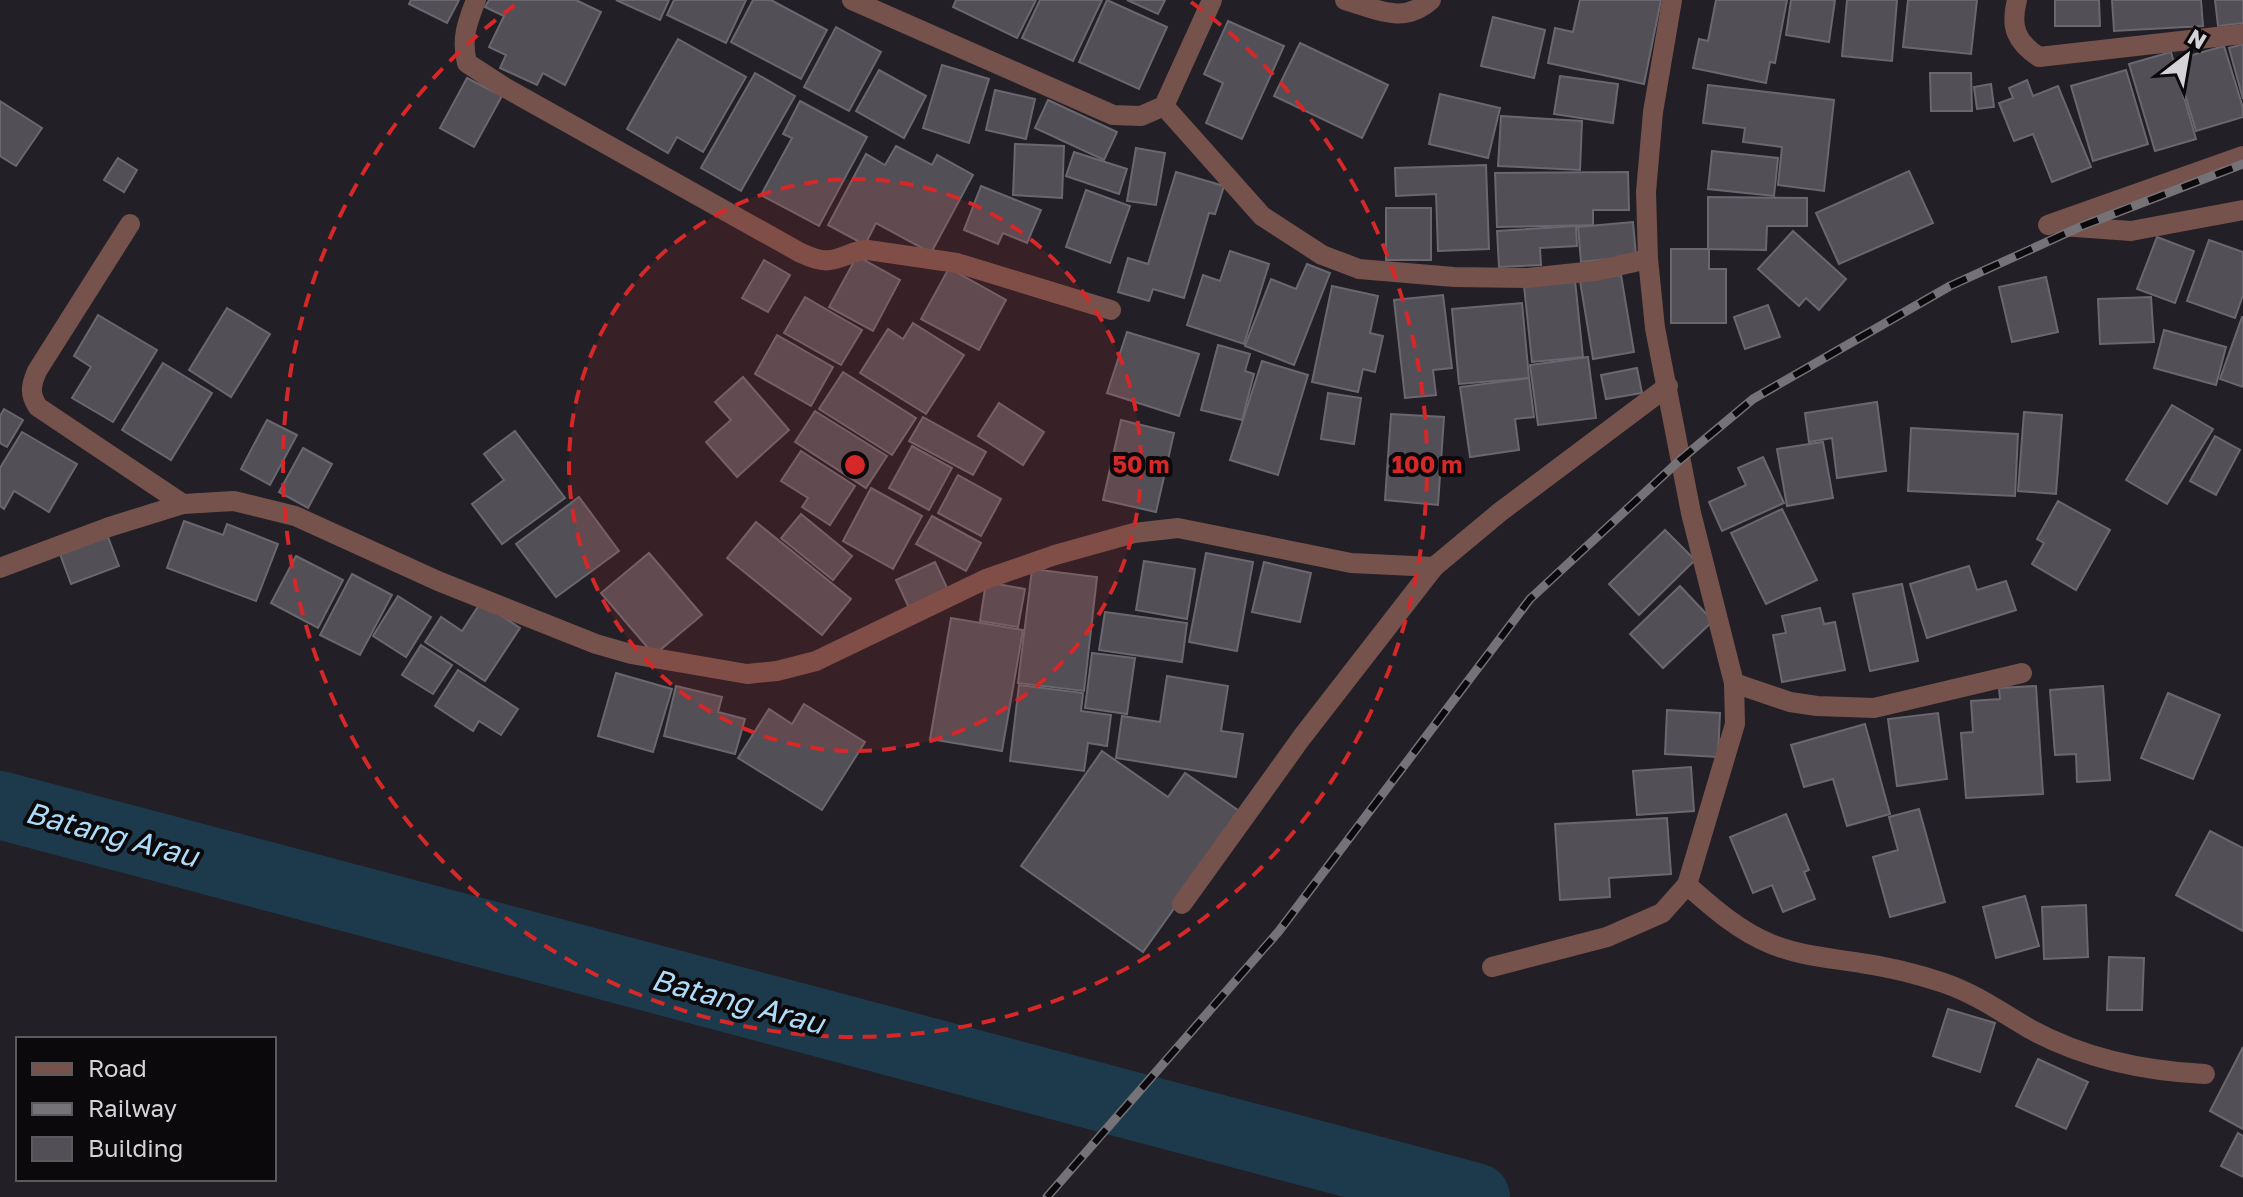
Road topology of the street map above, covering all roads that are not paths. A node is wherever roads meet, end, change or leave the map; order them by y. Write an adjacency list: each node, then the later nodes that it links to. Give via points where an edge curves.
1 (476, 0): 14 (street, via 464,32 467,63 799,252 830,261 862,250 944,261)
2 (852, 0): 9 (street, via 1113,115 1141,116)
3 (1212, 0): 9 (street)
4 (1345, 0): 5 (street, via 1397,15 1411,14)
5 (1431, 0)
6 (1672, 0): 13 (street, via 1653,112 1646,192)
7 (2017, 0): 8 (street, via 2014,32 2039,57)
8 (2243, 34)
9 (1164, 106): 13 (street, via 1262,216 1322,255 1359,269 1528,278)
10 (2243, 156): 11 (street, via 2048,225 2131,231)
11 (2243, 210)
12 (130, 224): 16 (street, via 37,371 31,397 38,407)
13 (1648, 259): 15 (street)
14 (1111, 310)
15 (1668, 386): 17 (street); 20 (street, via 1691,513)
16 (183, 504): 17 (street, via 234,501 295,516 596,644 747,674 816,661 986,579 1134,533 1178,528 1351,563); 18 (street)
17 (1434, 567): 22 (street)
18 (0, 568)
19 (2022, 673): 20 (street, via 1874,708 1790,702)
20 (1734, 683): 21 (street, via 1735,724)
21 (1687, 885): 23 (street, via 1662,913 1607,937); 24 (street, via 1722,916 1772,944 1944,983 2095,1056)
22 (1182, 904)
23 (1492, 967)
24 (2205, 1074)

